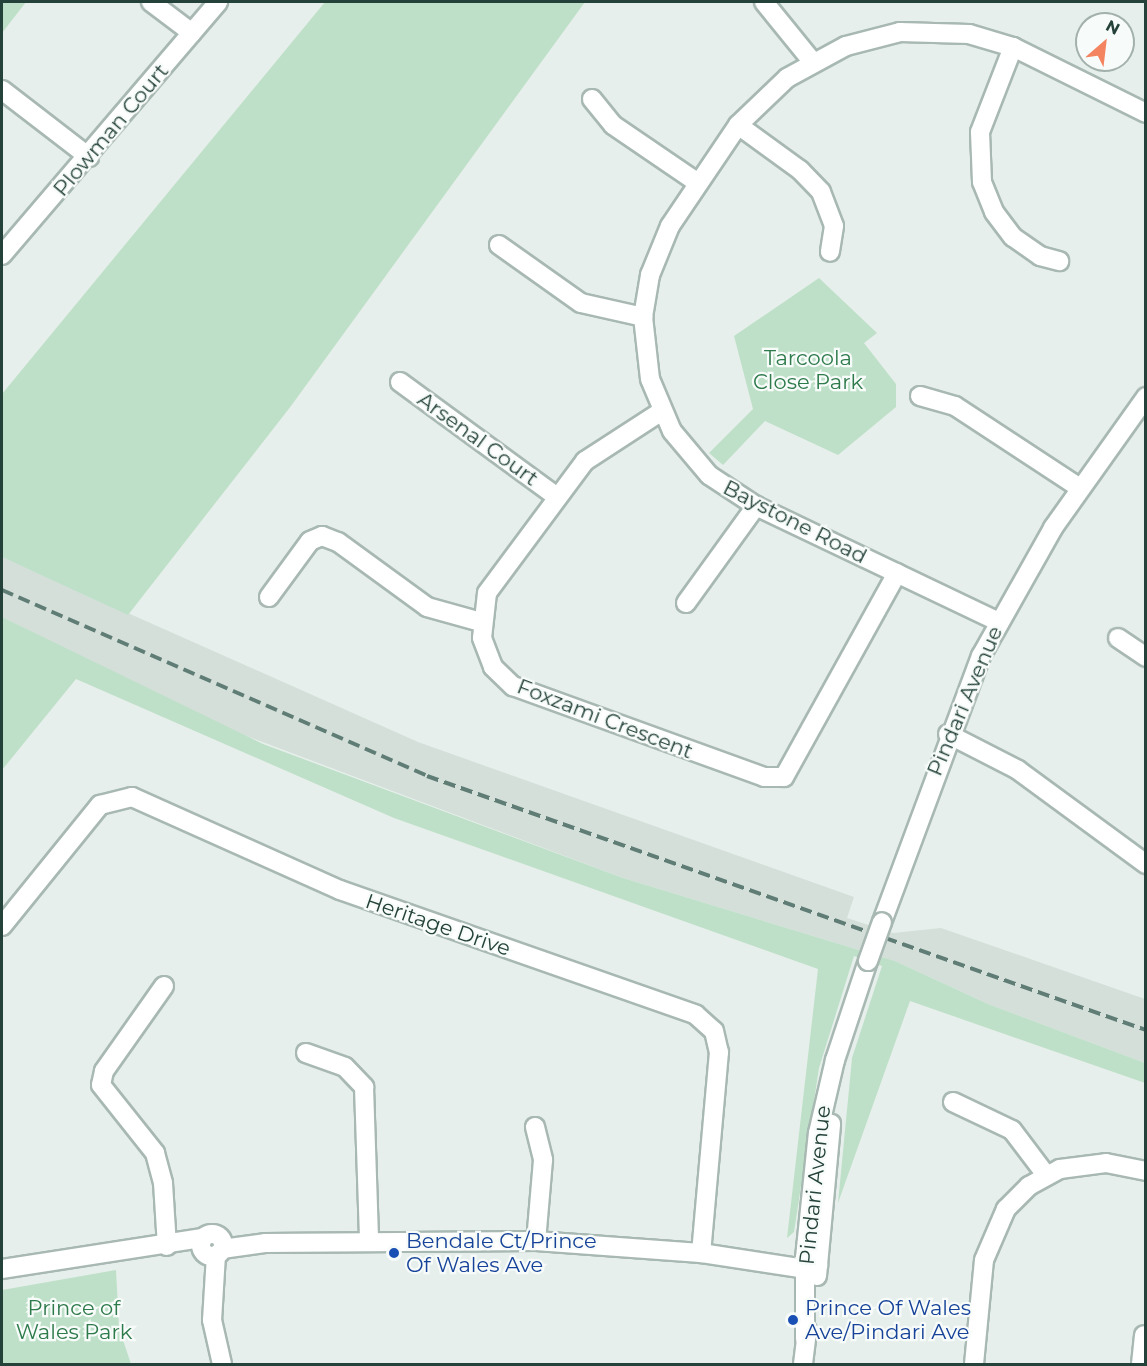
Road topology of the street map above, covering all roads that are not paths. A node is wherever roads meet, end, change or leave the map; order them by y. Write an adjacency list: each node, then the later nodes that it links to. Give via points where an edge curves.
1 (150, 2): 4 (street)
2 (218, 2): 4 (street, Plowman Court)
3 (764, 2): 6 (street)
4 (192, 33): 11 (street, Plowman Court)
5 (1013, 47): 6 (street, Baystone Road, via 969,34 921,30 877,36); 9 (street, Baystone Road); 16 (street, via 980,132 982,182 994,212 1013,237 1040,256)
6 (812, 61): 10 (street, Baystone Road, via 766,95)
7 (2, 90): 11 (street)
8 (592, 99): 12 (street, via 613,125)
9 (1146, 113)
10 (738, 125): 12 (street, Baystone Road); 14 (street, via 800,170 820,192 834,226)
11 (89, 157): 15 (street, Plowman Court)
12 (698, 183): 17 (street, Baystone Road, via 655,256)
13 (499, 245): 17 (street, via 581,303)
14 (830, 252)
15 (2, 255)
16 (1059, 261)
17 (643, 317): 21 (street, Baystone Road, via 646,362)
18 (400, 382): 23 (street, Arsenal Court)
19 (920, 396): 22 (street, via 955,406)
20 (1146, 397): 22 (street, Pindari Avenue)
21 (662, 411): 23 (street, via 598,449); 24 (street, Baystone Road, via 683,447 709,475)
22 (1080, 488): 29 (street, Pindari Avenue)
23 (556, 496): 28 (street, via 495,580)
24 (756, 506): 25 (street, Baystone Road); 27 (street)
25 (897, 573): 28 (street, Foxzami Crescent, via 796,764 778,778 523,692 494,668); 29 (street, Baystone Road)
26 (269, 597): 28 (street, via 310,541 322,536 427,607)
27 (686, 603)
28 (481, 622)
29 (999, 622): 32 (street, Pindari Avenue)
30 (1118, 638): 31 (street)
31 (1146, 657)
32 (950, 728): 33 (street, via 1018,770); 46 (street, Pindari Avenue, bridge, via 843,1033)
33 (1146, 864)
34 (2, 926): 45 (street, Heritage Drive, via 100,805 132,797 340,890 696,1015 714,1030 719,1052)
35 (164, 986): 43 (street, via 104,1071 101,1085 154,1153 163,1183)
36 (306, 1053): 41 (street, via 345,1067 364,1088)
37 (953, 1102): 40 (street, via 1012,1130)
38 (536, 1127): 42 (street, via 543,1160)
39 (1146, 1172): 40 (street, via 1090,1162)
40 (1046, 1176): 51 (street, via 1017,1197 993,1232 984,1260)
41 (369, 1241): 42 (street); 44 (street)
42 (536, 1241): 45 (street)
43 (167, 1246): 44 (street); 47 (street)
44 (211, 1247): 49 (street, via 213,1334)
45 (701, 1253): 46 (street)
46 (810, 1264): 50 (street, Pindari Avenue)
47 (2, 1269)
48 (1144, 1335): 52 (street)
49 (222, 1365)
50 (802, 1365)
51 (974, 1365)
52 (1141, 1365)

